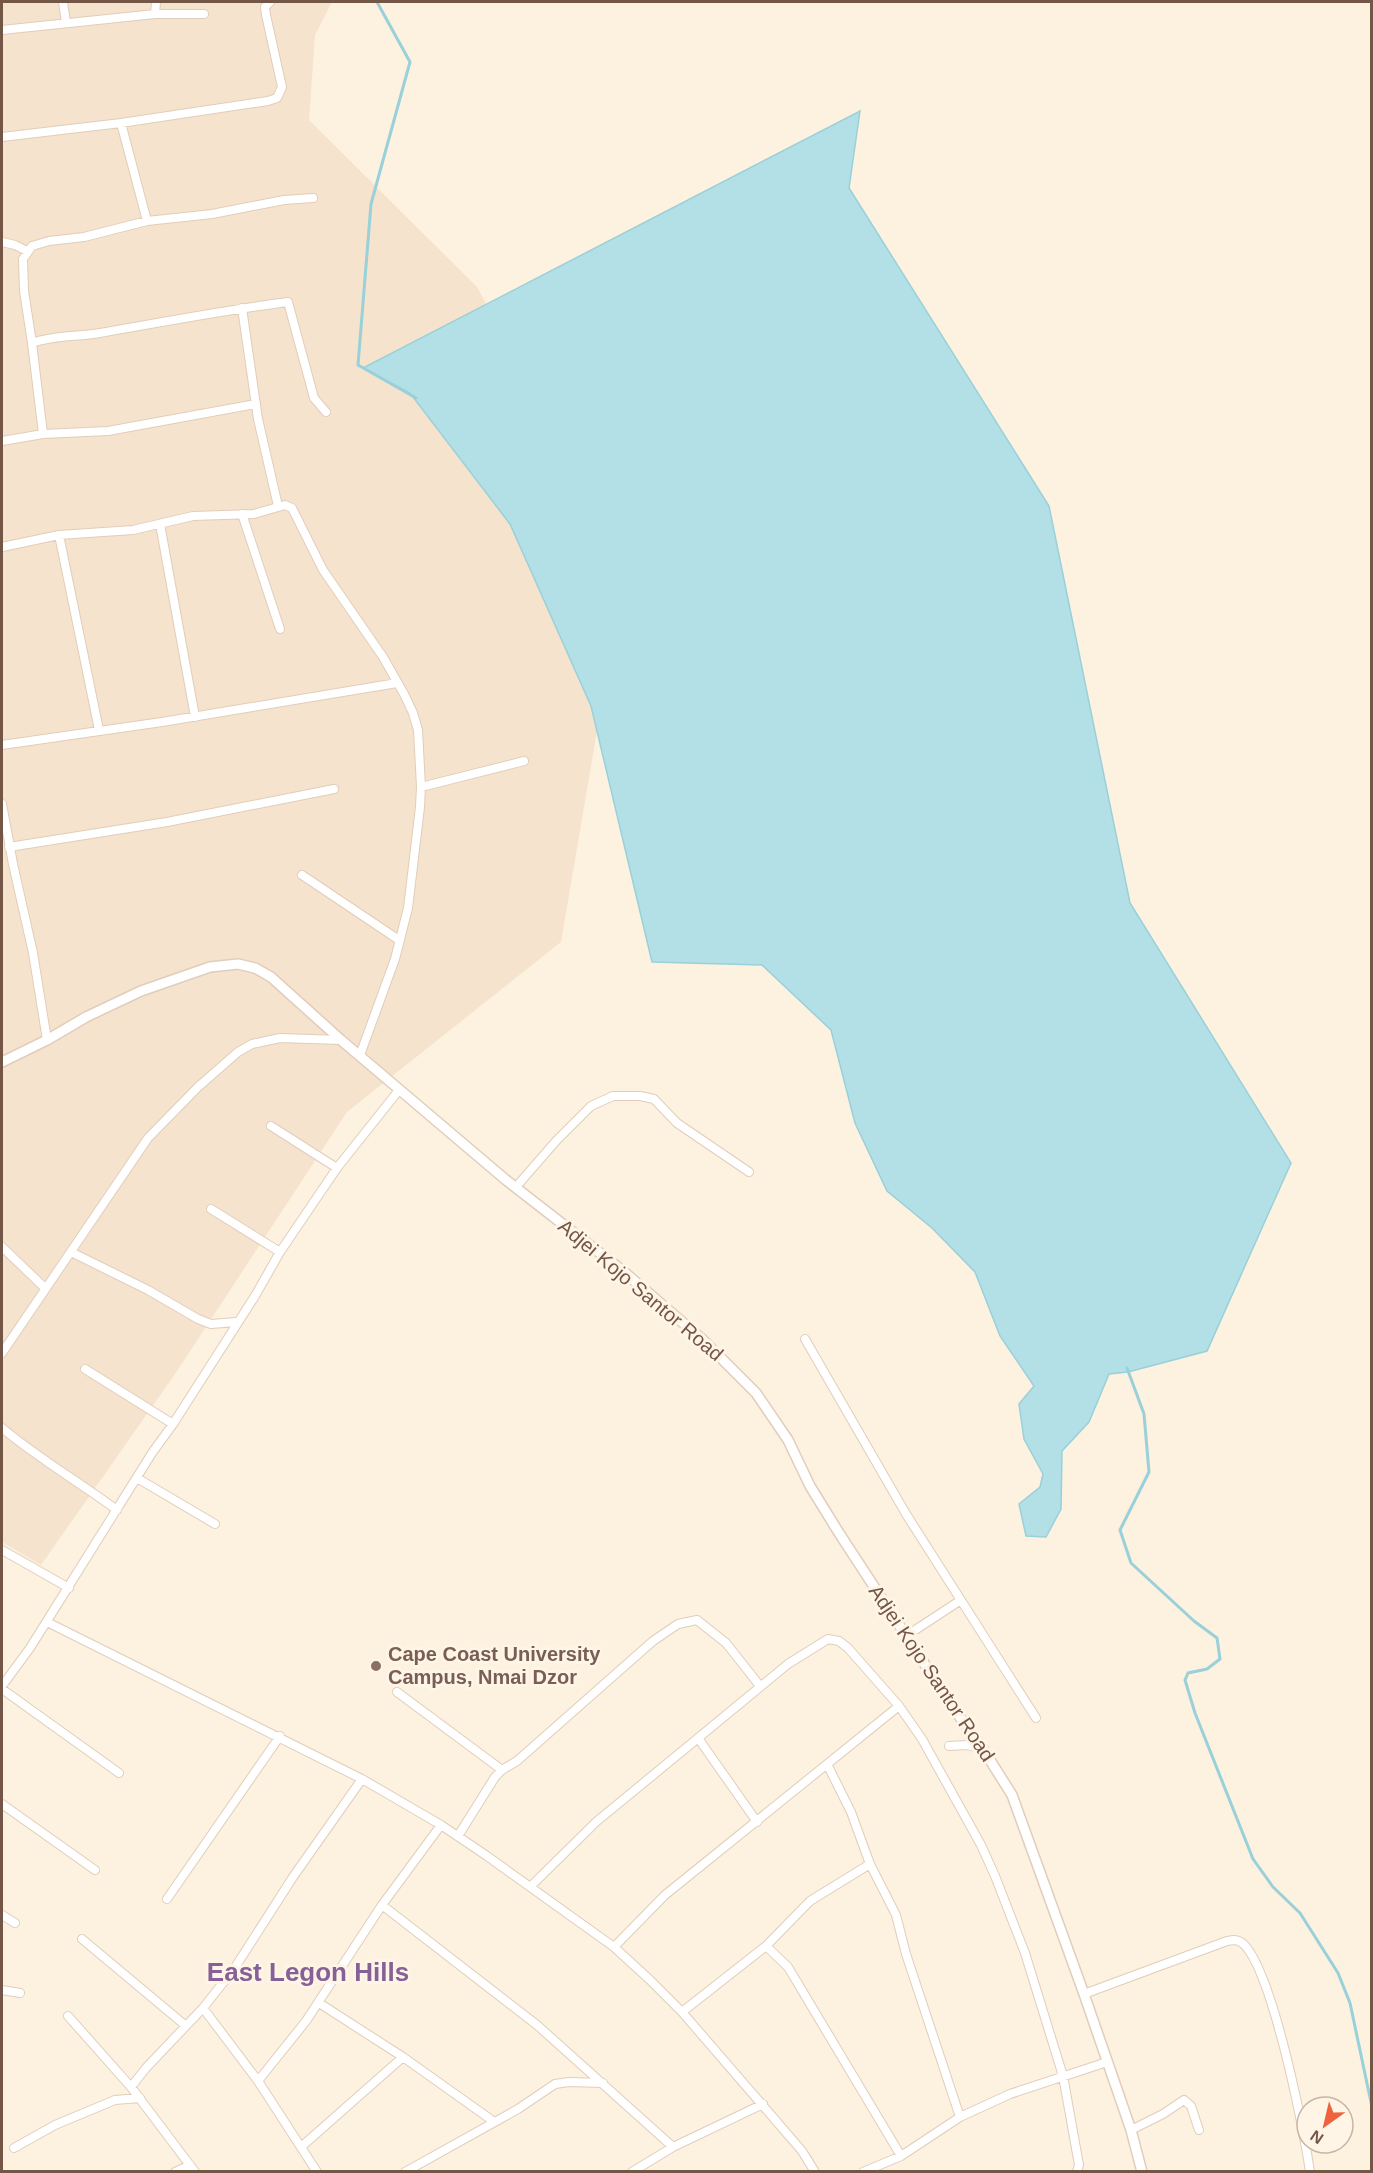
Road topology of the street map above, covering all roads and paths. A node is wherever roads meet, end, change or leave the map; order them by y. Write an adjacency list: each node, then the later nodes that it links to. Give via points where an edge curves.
1 (63, 2): 6 (street)
2 (156, 2): 4 (street)
3 (270, 2): 8 (street, via 265,7 266,15 282,87 277,98)
4 (155, 14): 5 (street); 6 (street)
5 (204, 14)
6 (66, 23): 7 (street)
7 (2, 30)
8 (121, 123): 9 (street); 11 (street)
9 (2, 137)
10 (313, 198): 11 (street)
11 (147, 220): 13 (street, via 84,237 39,243)
12 (2, 242): 13 (street)
13 (27, 251): 15 (street, via 23,282)
14 (242, 308): 15 (street); 16 (street); 17 (street, via 288,302 314,398)
15 (32, 343): 18 (street)
16 (256, 404): 18 (street, via 108,431); 20 (street)
17 (326, 412)
18 (44, 434): 19 (street)
19 (2, 441)
20 (278, 507): 21 (street); 26 (street, via 292,508 323,570)
21 (242, 514): 22 (street, via 193,516); 25 (street)
22 (160, 524): 23 (street, via 133,530); 27 (street)
23 (60, 535): 24 (street); 28 (street)
24 (2, 547)
25 (280, 629)
26 (397, 683): 27 (street); 31 (street, via 418,730)
27 (195, 717): 28 (street)
28 (99, 730): 29 (street)
29 (2, 745)
30 (524, 761): 31 (street)
31 (421, 787): 36 (street, via 408,908)
32 (334, 789): 34 (street, via 167,822)
33 (2, 804): 34 (street)
34 (9, 846): 37 (street)
35 (302, 875): 36 (street)
36 (399, 940): 39 (street)
37 (47, 1040): 38 (street, Adjei Kojo Santor Road, via 134,994 197,970 225,964 255,968 272,977); 40 (street, Adjei Kojo Santor Road)
38 (341, 1040): 39 (street, Adjei Kojo Santor Road); 48 (street, via 280,1038 252,1044 238,1052 148,1138)
39 (360, 1055): 41 (street, Adjei Kojo Santor Road)
40 (2, 1062)
41 (399, 1090): 43 (street); 45 (street, Adjei Kojo Santor Road)
42 (271, 1126): 43 (street)
43 (337, 1168): 49 (street)
44 (749, 1172): 45 (street, via 677,1123 654,1099 613,1096 591,1106)
45 (516, 1187): 64 (street, Adjei Kojo Santor Road, via 656,1298 756,1393)
46 (210, 1209): 49 (street)
47 (2, 1247): 50 (street)
48 (71, 1252): 50 (street); 51 (street, via 198,1319 211,1324)
49 (280, 1252): 51 (street)
50 (45, 1288): 53 (street)
51 (236, 1323): 55 (street)
52 (805, 1339): 62 (street, via 906,1514)
53 (2, 1353)
54 (85, 1369): 55 (street)
55 (173, 1424): 57 (street)
56 (2, 1428): 58 (street)
57 (137, 1478): 58 (street); 59 (street)
58 (117, 1510): 61 (street)
59 (215, 1524)
60 (2, 1550): 61 (street)
61 (69, 1588): 63 (street)
62 (961, 1600): 64 (street); 69 (street)
63 (47, 1622): 65 (street); 70 (street)
64 (906, 1636): 73 (street, Adjei Kojo Santor Road)
65 (2, 1685): 76 (street)
66 (760, 1686): 68 (street, via 828,1639 848,1648); 71 (street); 75 (street, via 726,1643 697,1620 678,1624)
67 (397, 1692): 75 (street)
68 (899, 1707): 74 (street); 102 (street, via 931,1754 995,1876 1025,1953)
69 (1036, 1718)
70 (280, 1736): 77 (street); 85 (street)
71 (699, 1738): 79 (street); 84 (street, via 596,1822)
72 (949, 1746): 73 (street)
73 (983, 1749): 94 (street, Adjei Kojo Santor Road, via 1012,1795)
74 (826, 1764): 79 (street); 82 (street, via 851,1812)
75 (502, 1770): 81 (street)
76 (119, 1773)
77 (362, 1779): 80 (street); 96 (street, via 234,1969)
78 (2, 1804): 83 (street)
79 (757, 1822): 91 (street, via 665,1895)
80 (441, 1825): 81 (street); 86 (street)
81 (458, 1836): 84 (street)
82 (870, 1864): 90 (street, via 810,1901); 108 (street, via 896,1915)
83 (95, 1870)
84 (531, 1887): 91 (street)
85 (167, 1899)
86 (382, 1905): 95 (street); 104 (street, via 537,2025)
87 (2, 1915): 88 (street)
88 (15, 1923)
89 (82, 1939): 99 (street)
90 (766, 1946): 97 (street); 115 (street, via 788,1967)
91 (614, 1947): 97 (street)
92 (2, 1990): 93 (street)
93 (20, 1993)
94 (1084, 1994): 101 (street, Adjei Kojo Santor Road); 125 (street, via 1227,1941 1242,1943 1257,1966 1275,2017 1293,2080)
95 (319, 2003): 100 (street); 103 (street)
96 (202, 2008): 99 (street); 103 (street)
97 (682, 2012): 107 (street)
98 (68, 2016): 105 (street)
99 (186, 2026): 105 (street)
100 (403, 2057): 109 (street); 112 (street)
101 (1107, 2062): 102 (street); 110 (street, Adjei Kojo Santor Road)
102 (1063, 2076): 108 (street); 123 (street)
103 (258, 2081): 112 (street)
104 (603, 2083): 109 (street, via 555,2084); 113 (street)
105 (131, 2087): 106 (street)
106 (140, 2098): 114 (street, via 115,2100 55,2125); 116 (street)
107 (763, 2104): 113 (street); 121 (street)
108 (960, 2116): 115 (street)
109 (493, 2121): 119 (street)
110 (1131, 2130): 111 (street, via 1184,2100 1191,2106); 124 (street, Adjei Kojo Santor Road)
111 (1199, 2130)
112 (301, 2147): 118 (street)
113 (673, 2147): 120 (street)
114 (14, 2148)
115 (901, 2156): 122 (street)
116 (193, 2168): 117 (street)
117 (175, 2172)
118 (316, 2172)
119 (405, 2172)
120 (632, 2172)
121 (815, 2172)
122 (863, 2172)
123 (1077, 2172)
124 (1142, 2172)
125 (1310, 2172)

